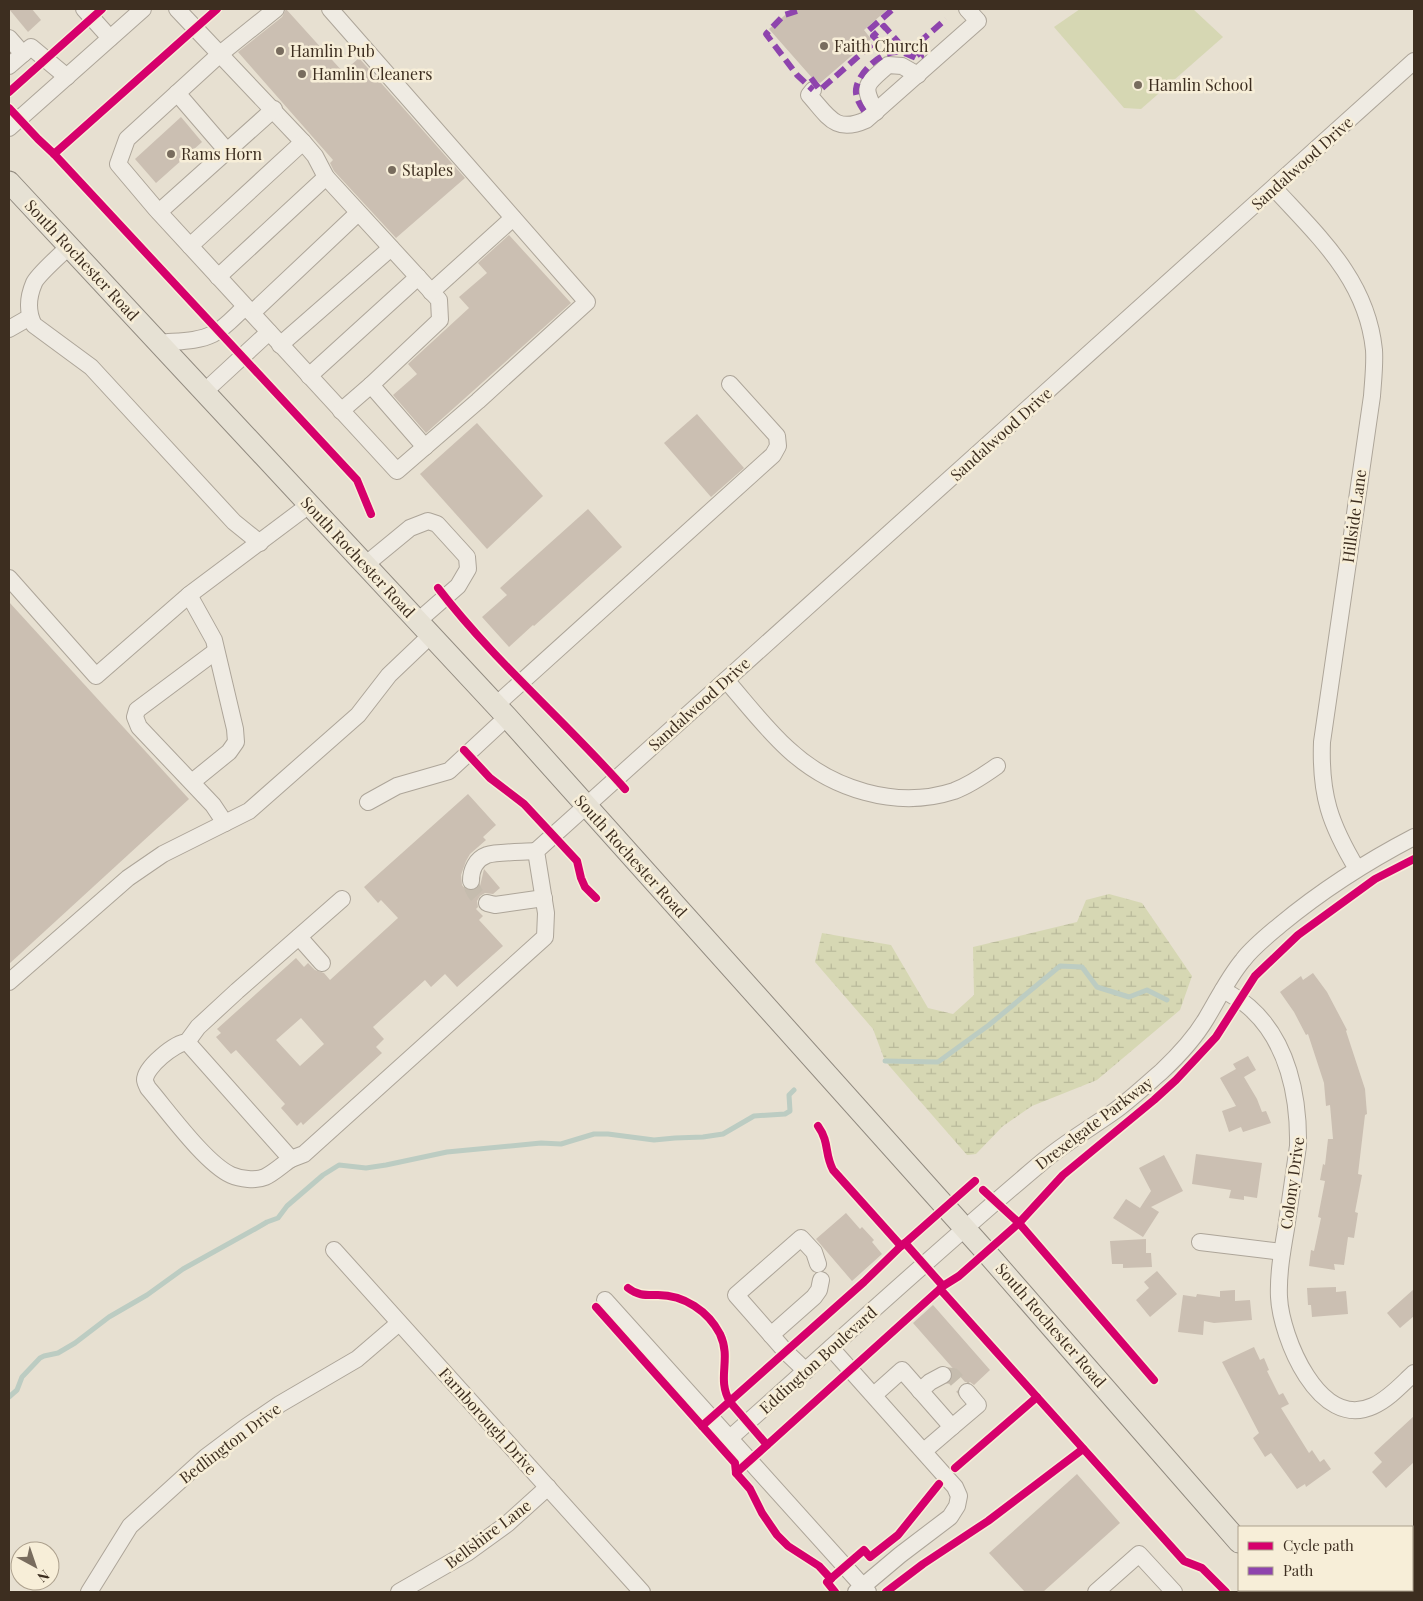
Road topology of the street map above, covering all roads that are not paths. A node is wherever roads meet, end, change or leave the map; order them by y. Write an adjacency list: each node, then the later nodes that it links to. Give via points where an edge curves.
1 (84, 9): 7 (street)
2 (143, 9): 7 (street)
3 (177, 9): 9 (street)
4 (276, 9): 9 (street)
5 (330, 9): 26 (street)
6 (968, 9): 12 (street, via 978,21)
7 (110, 38): 13 (street)
8 (14, 48): 11 (street); 13 (street, via 31,47)
9 (220, 54): 15 (street); 16 (street)
10 (1414, 61): 23 (street, Sandalwood Drive)
11 (9, 66)
12 (918, 75): 17 (street); 17 (street, via 902,66 888,65 868,82 866,94)
13 (66, 77): 18 (street)
14 (813, 90): 17 (street, via 809,95 833,122 844,126 856,125)
15 (177, 93): 20 (street); 24 (street, via 127,139 118,164)
16 (274, 110): 19 (street); 20 (street)
17 (876, 112)
18 (9, 128)
19 (302, 142): 21 (street, via 315,156); 28 (street)
20 (227, 151): 24 (street)
21 (326, 177): 25 (street); 30 (street)
22 (9, 182): 27 (main road, South Rochester Road)
23 (1274, 188): 52 (street, Sandalwood Drive); 61 (street, Hillside Lane, via 1346,270 1366,312 1374,352 1372,396 1321,765 1331,819)
24 (158, 212): 28 (street)
25 (358, 213): 29 (street); 33 (street)
26 (513, 218): 32 (street); 44 (street, via 587,302)
27 (69, 246): 34 (street, via 34,282); 37 (main road, South Rochester Road)
28 (190, 246): 30 (street)
29 (391, 248): 31 (street); 38 (street)
30 (218, 277): 33 (street)
31 (418, 277): 32 (street); 39 (street)
32 (431, 292): 41 (street, via 439,300 440,320)
33 (248, 310): 36 (street); 37 (street, via 212,335)
34 (30, 317): 35 (street); 46 (street, via 34,325 91,367 234,522)
35 (9, 329)
36 (269, 332): 38 (street); 42 (street)
37 (159, 343): 42 (main road, South Rochester Road)
38 (280, 345): 39 (street)
39 (309, 376): 43 (street)
40 (730, 384): 53 (street, via 777,436 778,446 773,455)
41 (371, 385): 43 (street); 44 (street)
42 (204, 392): 45 (main road, South Rochester Road)
43 (341, 411): 44 (street, via 396,472)
44 (425, 447)
45 (309, 505): 46 (street); 47 (main road, South Rochester Road)
46 (260, 543): 49 (street)
47 (366, 565): 50 (main road, South Rochester Road); 50 (street, via 410,528 428,522 437,524 467,557 468,569)
48 (9, 578): 49 (street, via 96,676)
49 (189, 595): 51 (street, via 214,640)
50 (424, 628): 53 (main road, South Rochester Road); 58 (street, via 351,722 249,811)
51 (216, 651): 55 (street, via 236,742 229,752); 55 (street, via 138,710 135,717 139,727)
52 (726, 680): 54 (street, via 788,749 822,774 854,789 894,798 932,797 975,782); 57 (street, Sandalwood Drive)
53 (501, 711): 56 (street, via 449,771 397,786); 57 (main road, South Rochester Road)
54 (997, 766)
55 (192, 782): 58 (street)
56 (368, 802)
57 (586, 806): 60 (street, Sandalwood Drive); 72 (main road, South Rochester Road)
58 (225, 823): 68 (street, via 163,854 128,878)
59 (1414, 837): 61 (street, Drexelgate Parkway)
60 (536, 851): 62 (street, via 487,855 471,872); 63 (street)
61 (1357, 869): 69 (street, Drexelgate Parkway, via 1263,939 1243,959)
62 (471, 881)
63 (544, 898): 65 (street, via 495,905); 71 (street, via 545,937 304,1154)
64 (342, 899): 66 (street)
65 (487, 903)
66 (299, 937): 67 (street); 70 (street, via 204,1021)
67 (322, 963)
68 (9, 982)
69 (1223, 990): 72 (street, Drexelgate Parkway, via 1193,1039 1161,1072 1128,1101 1060,1147); 75 (street, Colony Drive, via 1250,1008 1267,1028 1283,1055 1293,1084 1299,1125 1298,1146)
70 (187, 1042): 71 (street); 71 (street, via 175,1046 157,1061 145,1081 197,1146 223,1170 246,1178 265,1177)
71 (290, 1159)
72 (964, 1228): 81 (street, Eddington Boulevard); 92 (main road, South Rochester Road)
73 (1200, 1242): 75 (street, Colony Drive)
74 (334, 1250): 79 (street, Farnborough Drive)
75 (1282, 1252): 83 (street, Colony Drive, via 1280,1312 1295,1356 1324,1398 1343,1408 1358,1410 1372,1407)
76 (818, 1264): 80 (street, via 814,1252 801,1238 736,1295)
77 (821, 1280): 80 (street, via 814,1297)
78 (605, 1300): 89 (street)
79 (399, 1323): 91 (street, Farnborough Drive); 94 (street, Bedlington Drive, via 357,1359 280,1404 206,1457 130,1526)
80 (771, 1335): 82 (street)
81 (831, 1348): 82 (street, Eddington Boulevard); 87 (street)
82 (806, 1371): 89 (street, Eddington Boulevard)
83 (1414, 1373)
84 (943, 1375): 85 (street)
85 (920, 1391): 87 (street, via 902,1370); 88 (street)
86 (967, 1392): 88 (street, via 978,1404)
87 (874, 1395): 90 (street)
88 (952, 1427): 90 (street)
89 (730, 1438): 93 (street)
90 (924, 1451): 93 (street, via 955,1487 959,1496 957,1506 950,1517 900,1555)
91 (548, 1487): 95 (street, Bellshire Lane, via 507,1524 467,1553); 96 (street, Farnborough Drive)
92 (1238, 1541)
93 (862, 1590)
94 (89, 1592)
95 (399, 1592)
96 (642, 1592)
97 (1096, 1592): 98 (street, via 1139,1554)
98 (1174, 1592)

